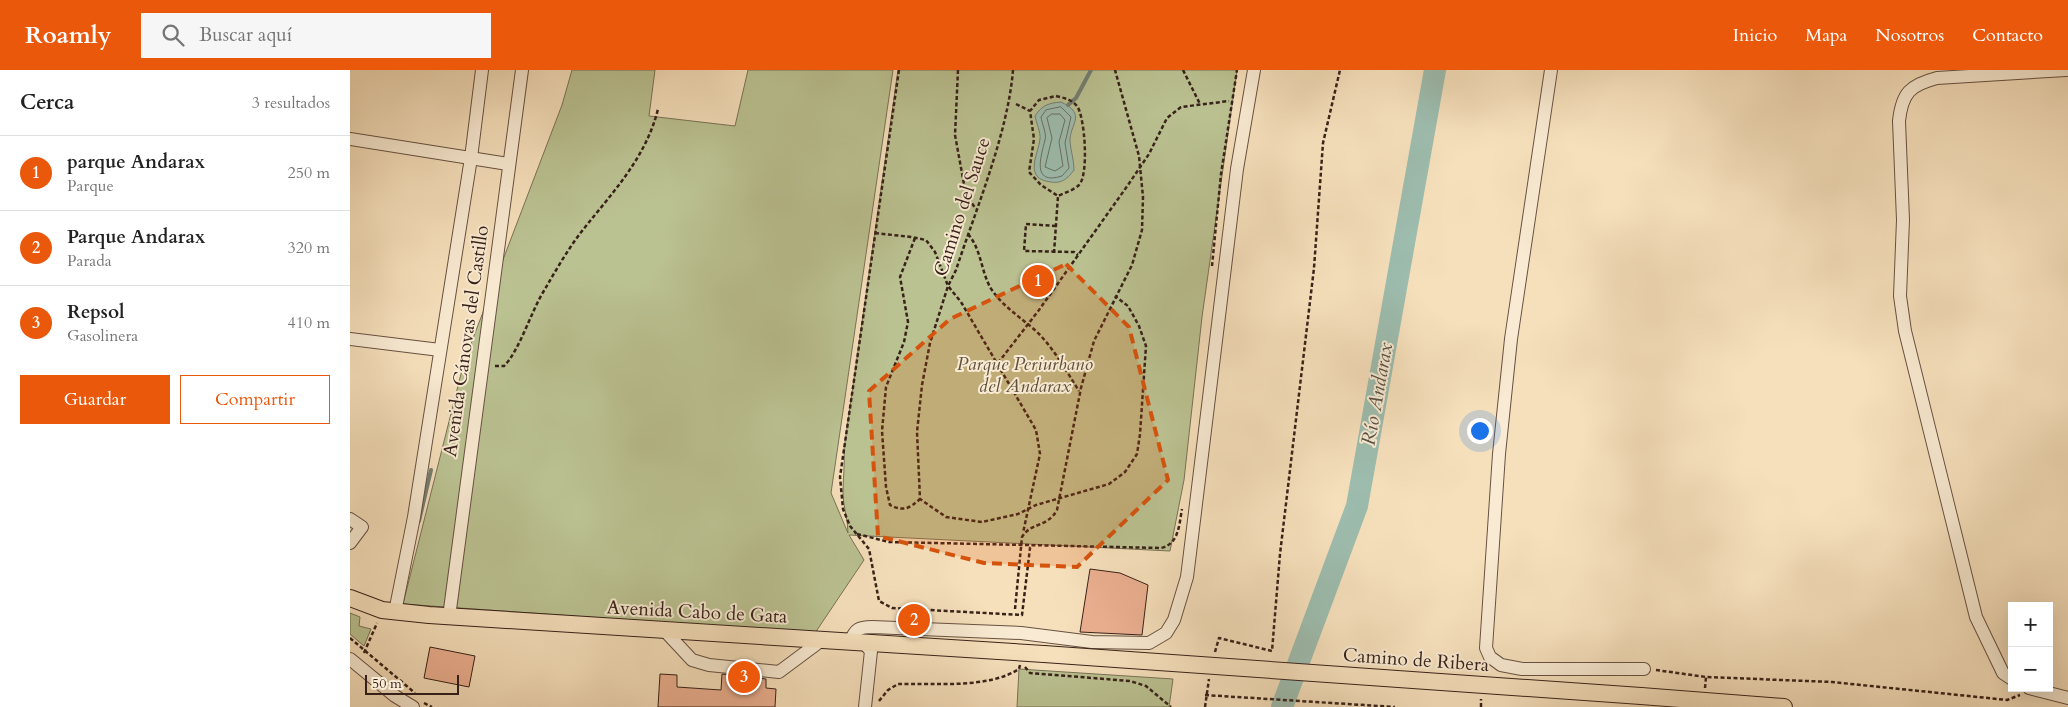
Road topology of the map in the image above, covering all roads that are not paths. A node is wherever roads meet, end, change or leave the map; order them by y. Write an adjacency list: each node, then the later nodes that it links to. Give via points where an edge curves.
1 (482, 70): 7 (street)
2 (522, 70): 8 (street, Avenida Cánovas del Castillo)
3 (1254, 70): 18 (street, via 1237,169 1187,577 1174,620 1157,640 1139,644 1021,633 872,627 854,631)
4 (1551, 70): 21 (street, via 1511,339 1486,648 1490,657 1501,665 1522,668)
5 (2066, 70): 22 (street, via 1937,78 1912,87 1900,108 1903,220 1900,296 1905,331 1976,617 2003,674)
6 (350, 139): 7 (street)
7 (471, 158): 8 (street); 10 (street)
8 (508, 164): 15 (street, Avenida Cánovas del Castillo)
9 (350, 339): 10 (street)
10 (440, 350): 14 (street, via 414,517)
11 (350, 519): 12 (street, via 362,527)
12 (350, 543)
13 (350, 598): 14 (main road, Avenida Cabo de Gata)
14 (388, 611): 15 (main road, Avenida Cabo de Gata)
15 (449, 617): 16 (main road, Avenida Cabo de Gata)
16 (665, 631): 17 (main road, Avenida Cabo de Gata); 17 (street, via 692,660 709,665 779,672)
17 (822, 640): 18 (main road, Avenida Cabo de Gata)
18 (857, 642): 19 (main road, Avenida Cabo de Gata, via 1023,657); 28 (street, via 871,652)
19 (1044, 654): 26 (main road, Camino de Ribera, bridge, via 1642,696)
20 (350, 659): 25 (street, via 395,696)
21 (1644, 669)
22 (2008, 677)
23 (2043, 692): 24 (street)
24 (2068, 698)
25 (418, 701)
26 (1689, 703): 27 (main road, Camino de Ribera)
27 (1742, 705): 29 (main road, Camino de Ribera)
28 (865, 707)
29 (1784, 707)

